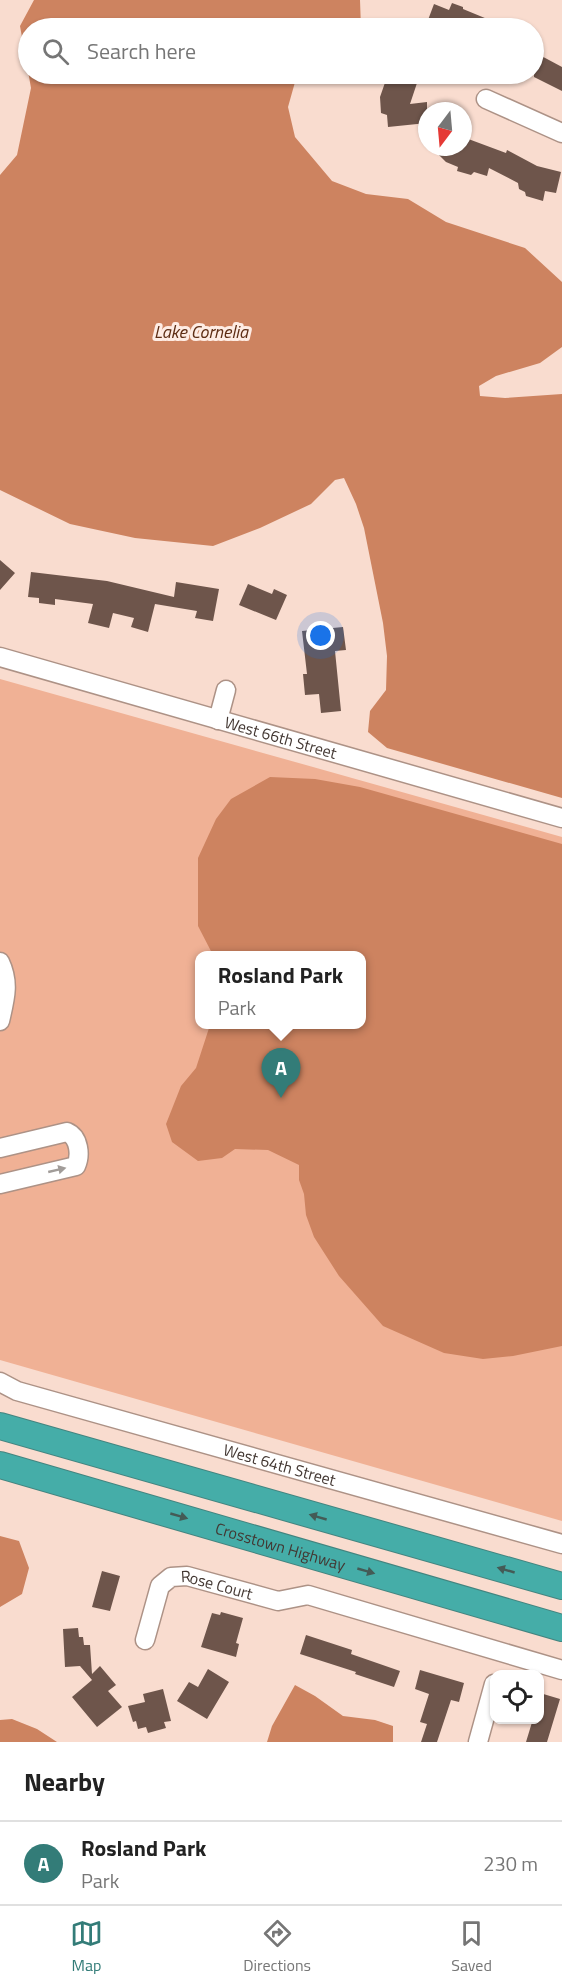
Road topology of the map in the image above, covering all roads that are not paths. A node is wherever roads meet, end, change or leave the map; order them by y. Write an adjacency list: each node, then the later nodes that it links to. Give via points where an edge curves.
1 (486, 99): 2 (street)
2 (562, 133)
3 (0, 657): 5 (street, West 66th Street)
4 (226, 690): 5 (street)
5 (218, 720): 6 (street, West 66th Street)
6 (562, 818)
7 (0, 962): 8 (street, via 6,975 6,995)
8 (0, 1021)
9 (0, 1148): 10 (street, one-way to 9, via 76,1166 79,1158 76,1139 67,1132)
10 (0, 1184)
11 (0, 1382): 18 (street, West 64th Street, via 18,1391)
12 (0, 1409): 14 (highway)
13 (0, 1426): 14 (highway)
14 (138, 1465): 19 (highway, one-way to 14)
15 (0, 1466): 17 (highway, Crosstown Highway)
16 (0, 1475): 17 (highway)
17 (122, 1500): 20 (highway, Crosstown Highway, one-way to 20)
18 (562, 1544)
19 (562, 1586)
20 (562, 1628)
21 (146, 1640): 22 (street, Rose Court, via 160,1586 171,1576 187,1576 278,1601 308,1595)
22 (503, 1653): 23 (street); 24 (street)
23 (498, 1670)
24 (562, 1670)
25 (490, 1701): 26 (street)
26 (478, 1742)

